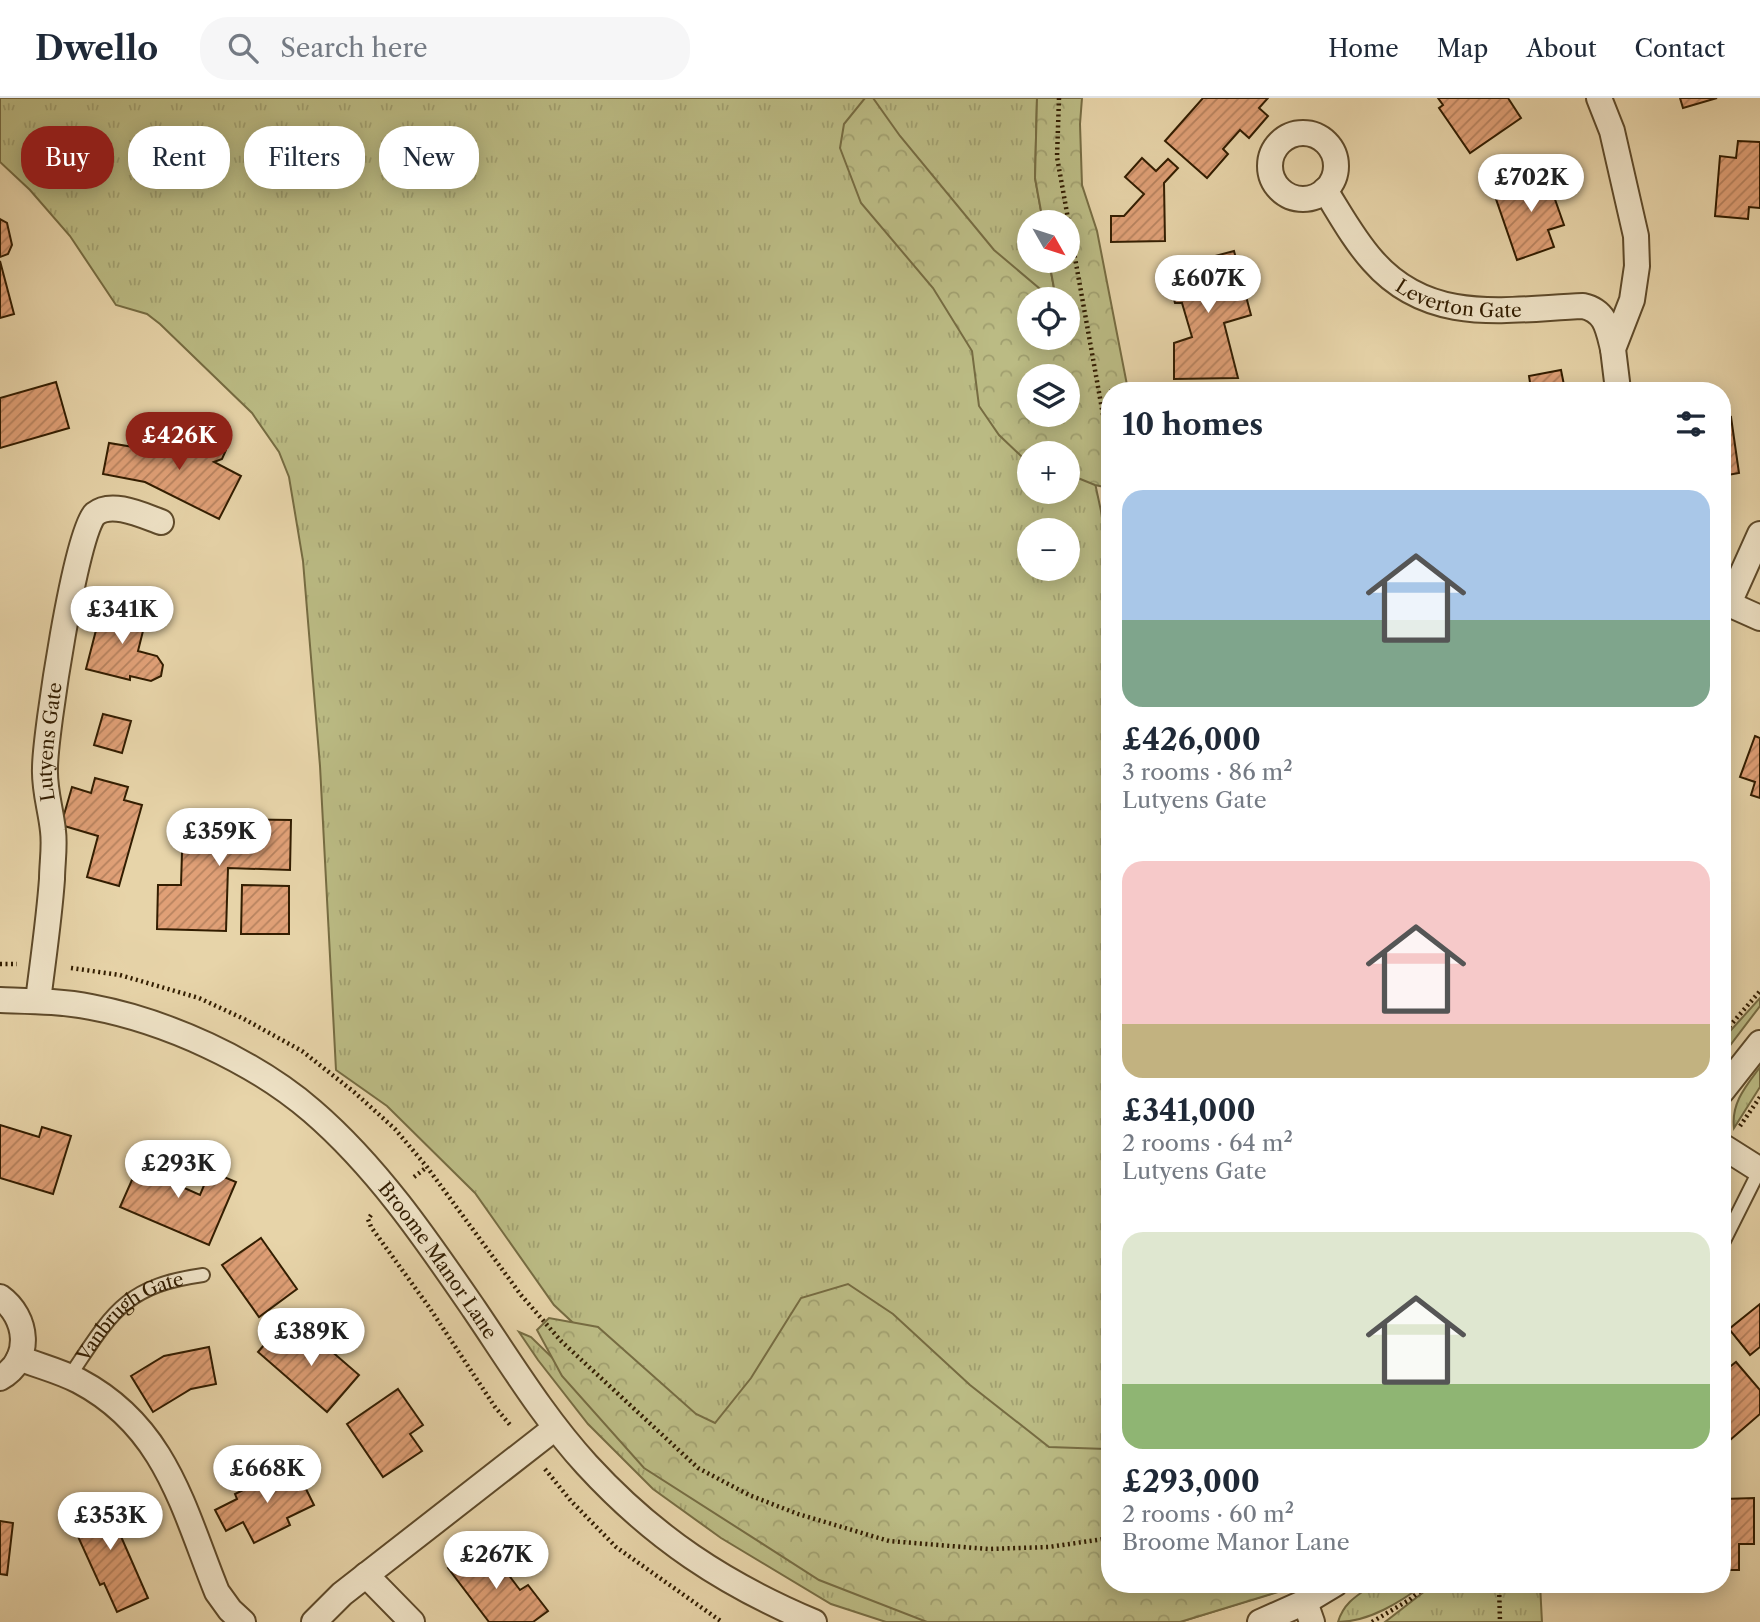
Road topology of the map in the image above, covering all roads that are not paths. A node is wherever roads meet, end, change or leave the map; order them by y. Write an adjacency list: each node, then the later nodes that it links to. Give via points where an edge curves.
1 (1599, 98): 3 (street, Leverton Gate, via 1612,131 1636,236 1632,300)
2 (1325, 190): 3 (street, Leverton Gate, via 1372,261 1408,290 1432,302 1482,312 1594,308 1606,320)
3 (1613, 349): 4 (street, Leverton Gate)
4 (1617, 382)
5 (161, 522): 11 (street, Lutyens Gate, via 104,509 89,522 77,559 48,731 45,789 53,832 50,909)
6 (1760, 534): 7 (street)
7 (1731, 592)
8 (1731, 604): 9 (street)
9 (1760, 618)
10 (0, 1000): 11 (street, Broome Manor Lane)
11 (38, 1001): 22 (street, Broome Manor Lane, via 91,1007 185,1036 266,1077 311,1110 391,1193)
12 (1760, 1043): 13 (street)
13 (1731, 1080)
14 (1731, 1152): 15 (street)
15 (1760, 1170): 16 (lane)
16 (1731, 1227)
17 (203, 1275): 20 (lane, Vanbrugh Gate, via 140,1292 124,1303)
18 (0, 1297): 19 (street, via 18,1314 23,1326)
19 (19, 1358): 20 (street, Vanbrugh Gate); 21 (street)
20 (69, 1377): 26 (street, Vanbrugh Gate, via 116,1406 152,1445 166,1466 217,1592)
21 (0, 1378)
22 (555, 1428): 23 (street); 29 (street, Broome Manor Lane, via 617,1497 660,1535 724,1578)
23 (366, 1575): 27 (street); 28 (street)
24 (1326, 1593): 25 (street)
25 (1308, 1612): 30 (street)
26 (243, 1622)
27 (314, 1622)
28 (412, 1622)
29 (814, 1622)
30 (1260, 1622)

